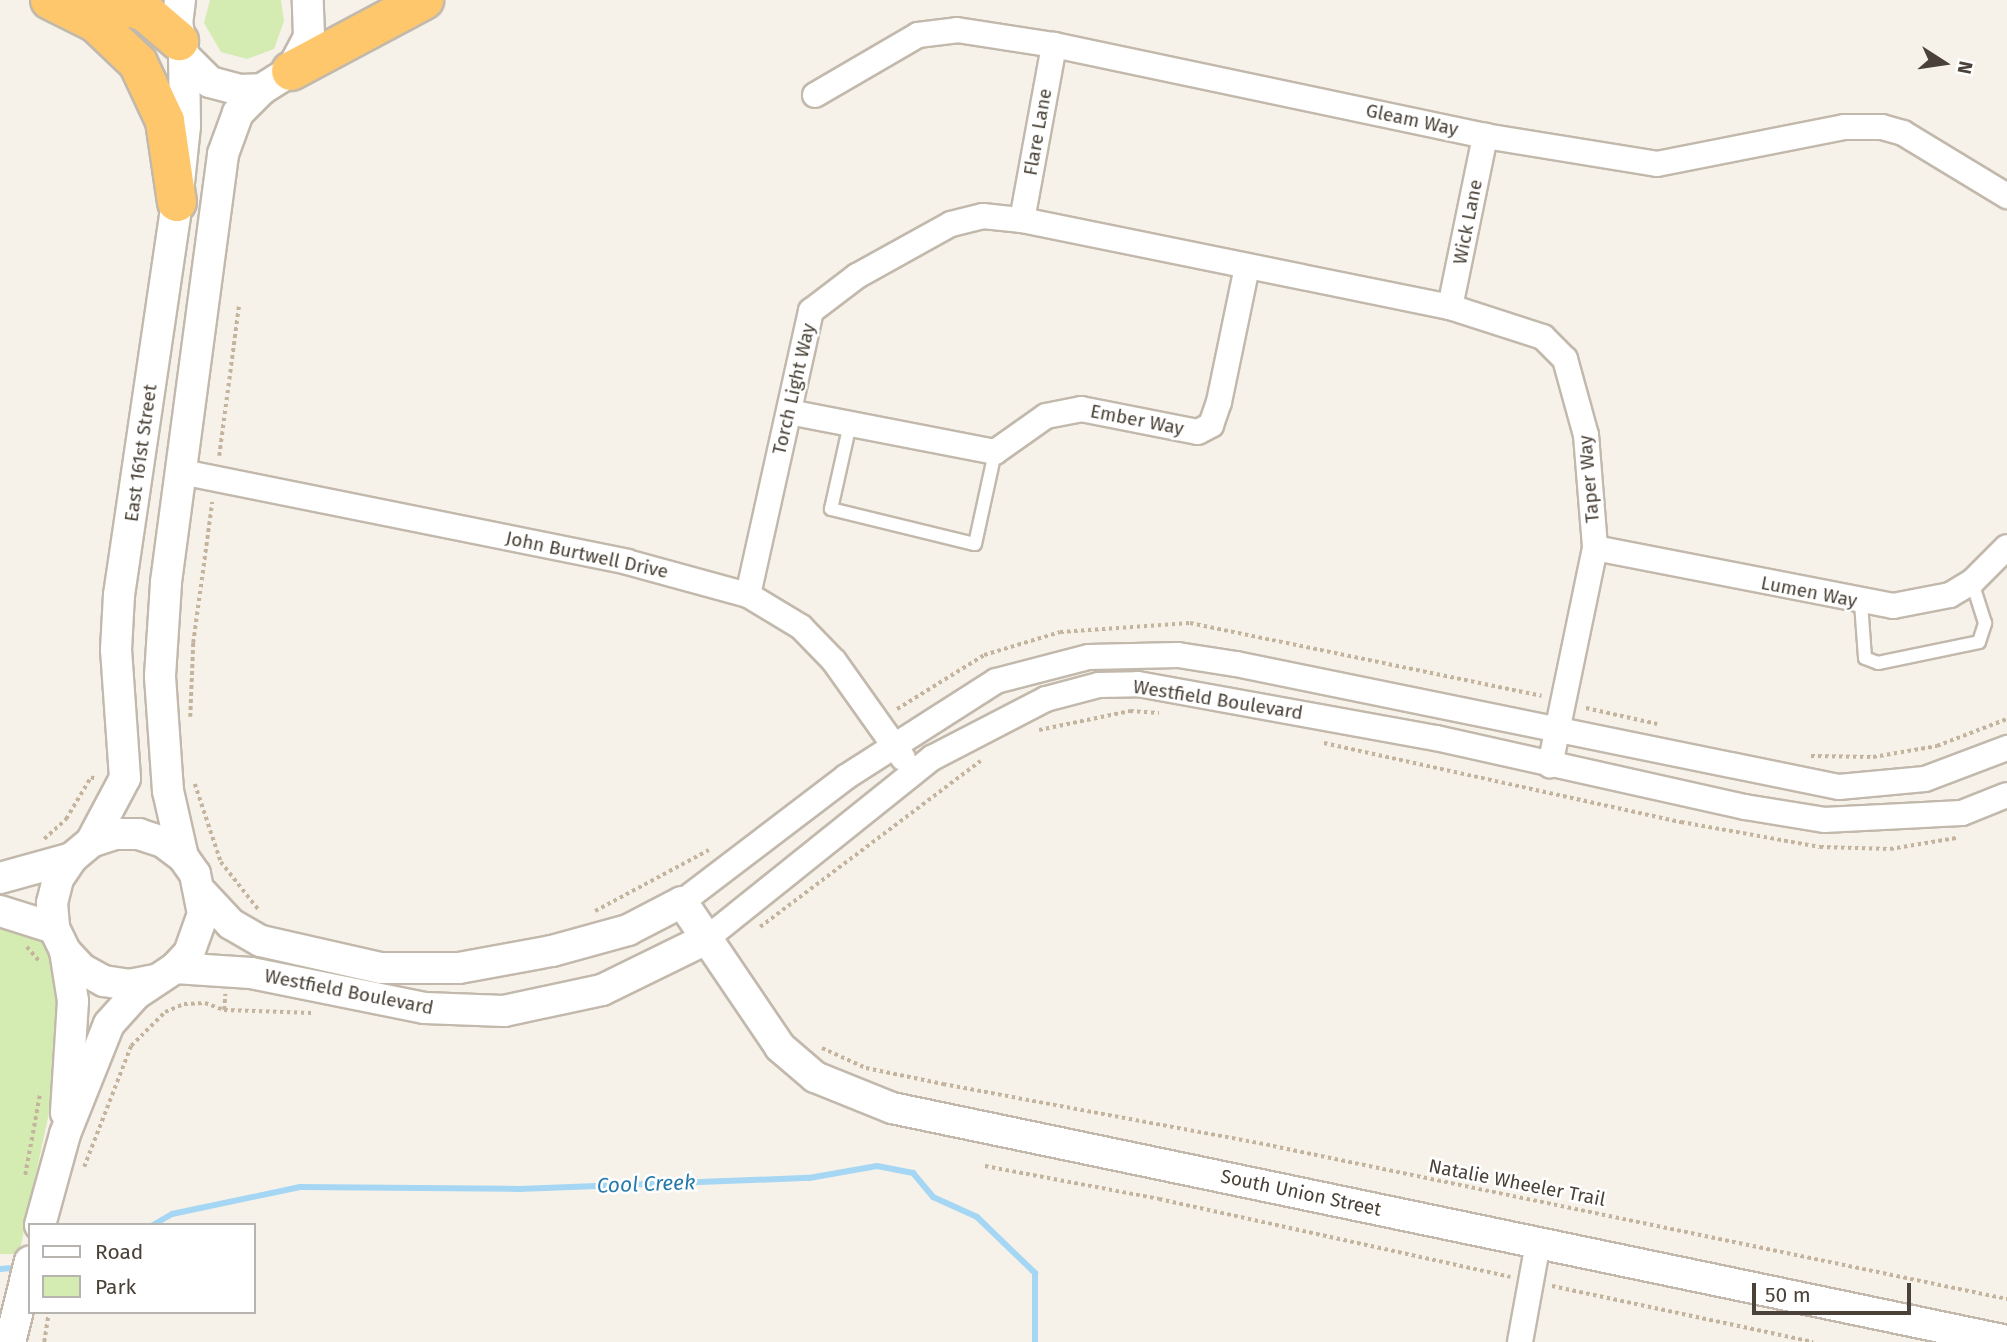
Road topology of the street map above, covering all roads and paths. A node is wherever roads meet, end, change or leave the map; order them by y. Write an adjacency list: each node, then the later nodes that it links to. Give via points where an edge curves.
1 (50, 0): 12 (highway, via 96,23 138,63 165,121)
2 (103, 0): 7 (highway, via 145,12)
3 (180, 0): 7 (street, East 161st Street)
4 (309, 0): 8 (street, via 309,37)
5 (424, 0): 8 (highway)
6 (1054, 45): 9 (street, Gleam Way, via 957,30 918,34); 10 (street, Gleam Way); 13 (street, Flare Lane)
7 (181, 49): 8 (street, via 194,70 221,88); 12 (street, East 161st Street, via 185,127)
8 (277, 80): 20 (street, via 238,113 223,154)
9 (815, 95)
10 (1485, 136): 11 (street, Gleam Way, via 1657,164 1844,127 1882,127 1903,133); 16 (street, Wick Lane)
11 (2007, 196)
12 (177, 202): 48 (street, East 161st Street, via 119,595 116,650 125,779)
13 (1022, 220): 14 (street, Torch Light Way); 17 (street, Torch Light Way, via 983,216 951,224 857,276 811,311)
14 (1247, 267): 16 (street, Taper Way); 19 (street, Ember Way, via 1211,425 1198,432 1081,409 1045,416)
15 (239, 305): 21 (path)
16 (1450, 307): 23 (street, Taper Way, via 1543,337 1565,359 1587,435)
17 (789, 412): 18 (street); 25 (street, Torch Light Way)
18 (850, 424): 19 (street); 19 (lane, via 831,509 975,544)
19 (995, 452)
20 (182, 471): 21 (street, John Burtwell Drive); 49 (street, via 160,676 168,791)
21 (215, 479): 25 (street, John Burtwell Drive, via 638,565); 31 (path, via 193,643)
22 (2007, 547): 24 (street, Lumen Way)
23 (1595, 548): 26 (street, Lumen Way); 27 (street, Taper Way)
24 (1972, 582): 26 (street, Lumen Way, via 1923,603); 26 (lane, via 1985,623 1979,642 1878,663 1865,659)
25 (748, 595): 30 (street, John Burtwell Drive, via 801,627)
26 (1861, 603)
27 (1565, 704): 30 (path, via 1190,624 1060,632 984,655); 32 (path); 33 (street, Taper Way)
28 (1171, 713): 34 (path, via 1130,711 1051,725)
29 (2007, 719): 39 (path, via 1937,746 1873,757)
30 (879, 723): 36 (street, John Burtwell Drive)
31 (191, 725)
32 (1660, 725)
33 (1559, 732): 36 (street, Westfield Boulevard, via 1178,655 1089,657 996,681); 37 (street, Westfield Boulevard, via 1839,787 1925,779); 40 (street, Taper Way)
34 (1029, 734)
35 (1315, 741): 45 (path, via 1820,848 1890,849)
36 (895, 746): 42 (street, John Burtwell Drive); 52 (street, Westfield Boulevard, via 846,777)
37 (2007, 748)
38 (986, 756): 56 (path)
39 (1808, 756)
40 (1550, 765): 42 (street, Westfield Boulevard, via 1436,737 1138,684 1099,685 1046,699 932,758); 44 (street, Westfield Boulevard, via 1824,820 1962,813)
41 (194, 774): 55 (path, via 220,862 259,910)
42 (913, 774): 57 (street, Westfield Boulevard)
43 (92, 777): 46 (path, via 66,819)
44 (2007, 795)
45 (1959, 837)
46 (42, 841)
47 (712, 849): 54 (path)
48 (82, 850): 49 (street, via 115,834 139,834 163,842); 50 (street); 58 (street, via 58,879)
49 (183, 857): 51 (street)
50 (0, 878)
51 (202, 893): 52 (street, Westfield Boulevard, via 231,924 261,941 381,968 459,968 552,951 628,930); 59 (street, via 199,934)
52 (682, 902): 57 (street, South Union Street)
53 (0, 911): 58 (street)
54 (589, 914)
55 (271, 915)
56 (759, 928)
57 (706, 939): 59 (street, Westfield Boulevard, via 602,990 504,1011 425,1009 251,973); 68 (street, South Union Street, via 780,1047 814,1077 853,1094 892,1108)
58 (49, 949): 59 (street, via 104,981 129,985); 63 (street, via 73,1001)
59 (164, 974): 63 (street, via 109,1024)
60 (324, 1014): 65 (path, via 224,1010 205,1003 165,1012 131,1046)
61 (814, 1045): 71 (path, Natalie Wheeler Trail, via 866,1068)
62 (42, 1079): 66 (path)
63 (65, 1134): 67 (street)
64 (985, 1166): 70 (path, via 1159,1199)
65 (81, 1173)
66 (23, 1187)
67 (41, 1223)
68 (1538, 1243): 70 (street); 73 (street, South Union Street)
69 (27, 1272): 74 (street)
70 (1531, 1281): 76 (street); 77 (path)
71 (2007, 1299)
72 (49, 1314): 75 (path)
73 (2007, 1341)
74 (10, 1342)
75 (44, 1342)
76 (1520, 1342)
77 (1813, 1342)

